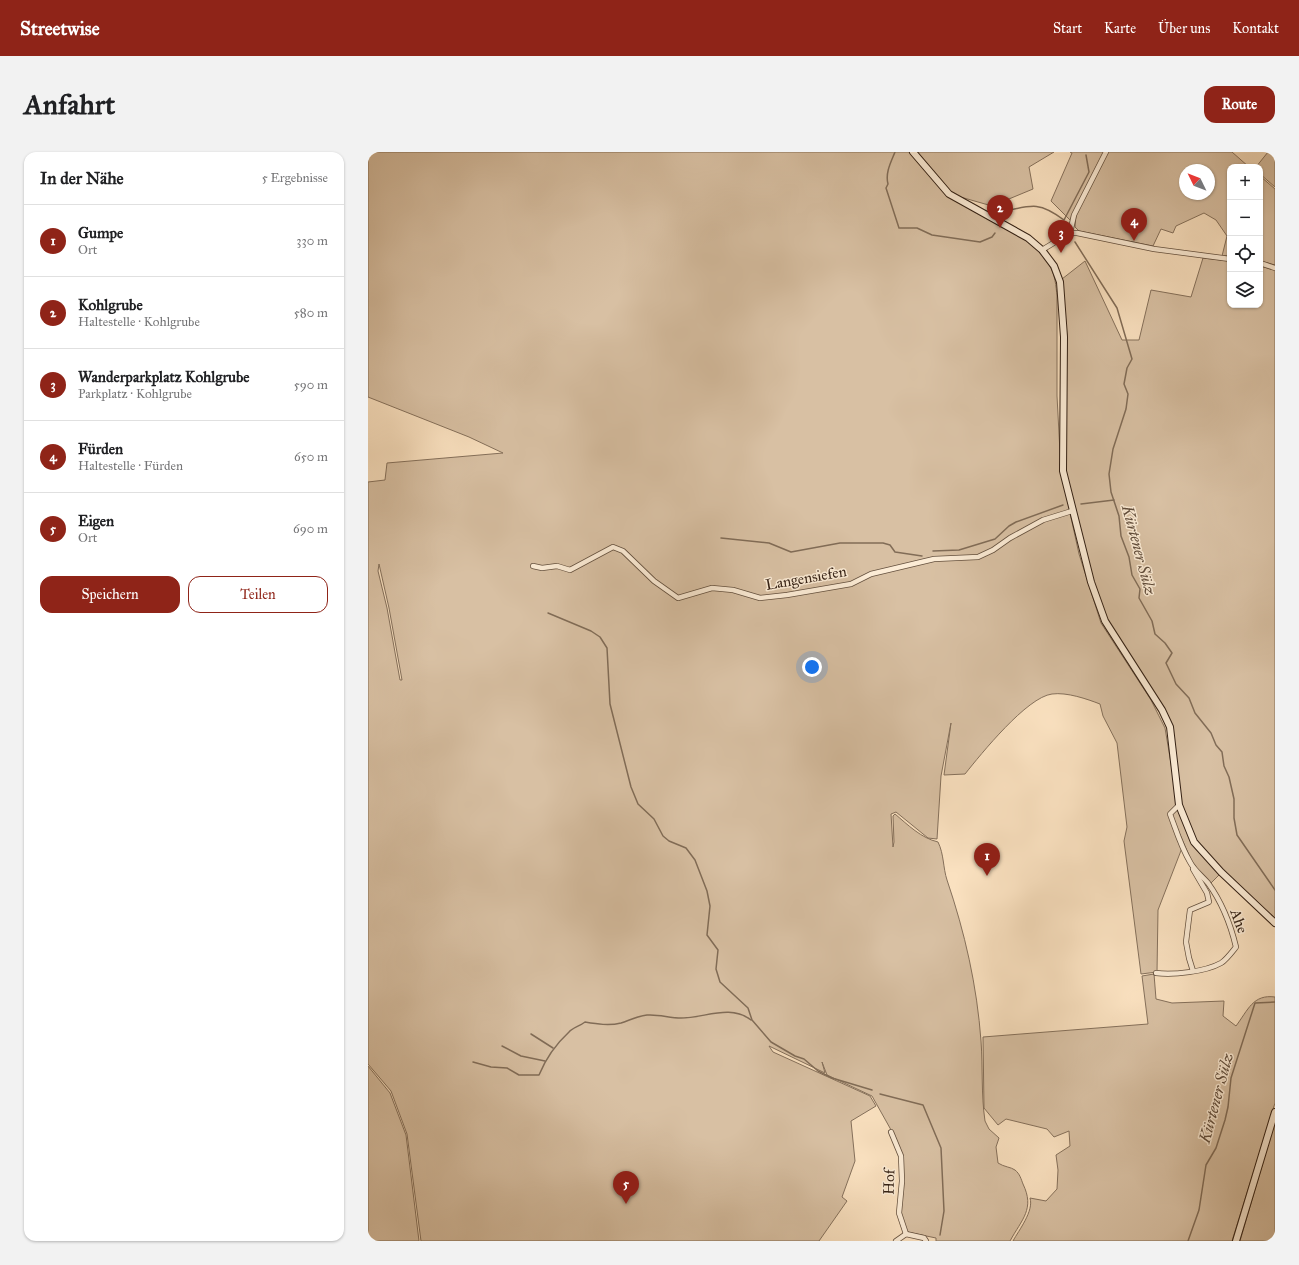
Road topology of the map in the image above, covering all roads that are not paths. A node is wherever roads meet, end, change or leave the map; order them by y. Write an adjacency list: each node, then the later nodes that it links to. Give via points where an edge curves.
1 (913, 152): 4 (main road, via 949,194 1022,234)
2 (1106, 152): 3 (street, via 1074,214)
3 (1070, 233): 4 (street); 5 (street, via 1154,250)
4 (1042, 250): 8 (main road, via 1054,266 1060,282 1064,337 1063,470)
5 (1227, 259)
6 (1263, 264): 7 (street)
7 (1275, 268)
8 (1072, 511): 9 (street, Langensiefen, via 1044,520 978,557 934,559 870,574 851,584 760,598 733,590 712,588 678,598 650,577 623,551 613,547 570,570 557,566); 10 (main road, via 1090,582 1105,621 1162,710 1170,727)
9 (533, 566)
10 (1179, 805): 11 (street, Ahe, via 1170,814); 12 (main road, via 1194,842 1221,872)
11 (1190, 863): 13 (street, Ahe, via 1207,893 1208,902 1190,910 1186,942); 13 (street, Ahe, via 1209,884 1226,918 1236,947 1221,963)
12 (1275, 923)
13 (1194, 971): 14 (street, Ahe, via 1169,975)
14 (1156, 973)
15 (1275, 1112): 20 (main road)
16 (891, 1132): 17 (street, Hof, via 901,1156 899,1213)
17 (906, 1234): 18 (street); 19 (street, via 924,1238)
18 (896, 1241)
19 (926, 1241)
20 (1236, 1241)

